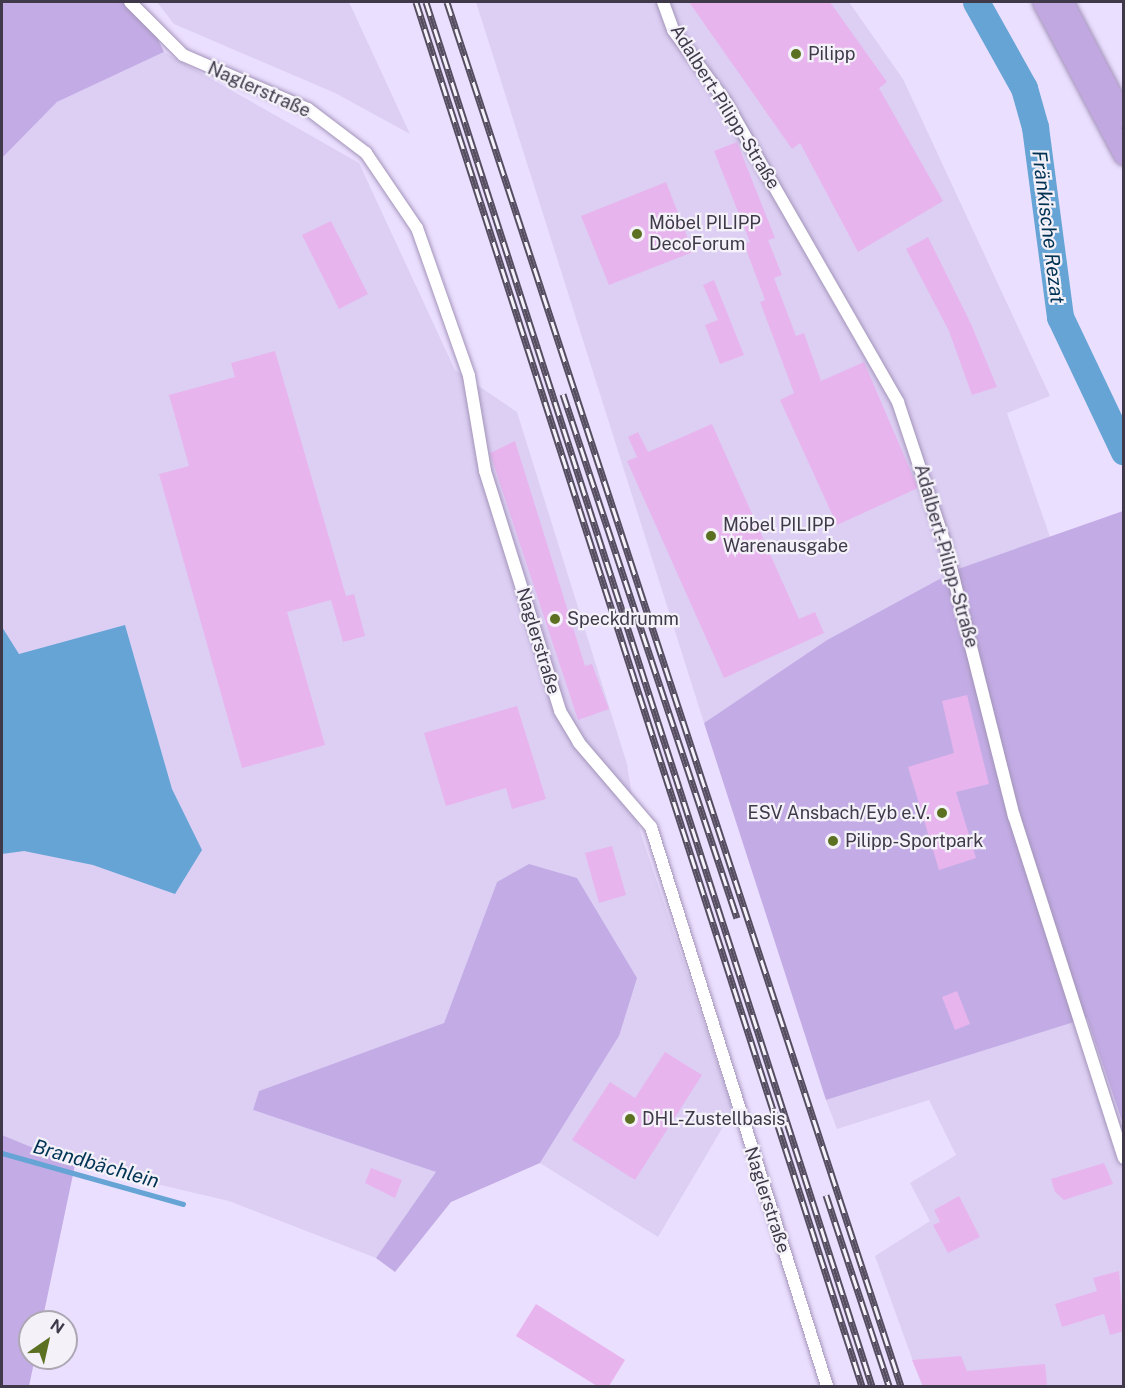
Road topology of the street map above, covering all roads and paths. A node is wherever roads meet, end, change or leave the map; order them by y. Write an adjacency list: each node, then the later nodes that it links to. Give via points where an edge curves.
1 (130, 2): 8 (street, Naglerstraße, via 183,55 308,108 366,153 417,228 469,376 485,471 560,711 579,743 651,827)
2 (663, 2): 7 (street, Adalbert-Pilipp-Straße, via 673,30 725,101 898,402 944,540 1014,816)
3 (1043, 2): 6 (main road)
4 (1063, 2): 5 (main road)
5 (1124, 118)
6 (1124, 155)
7 (1124, 1158)
8 (827, 1386)

